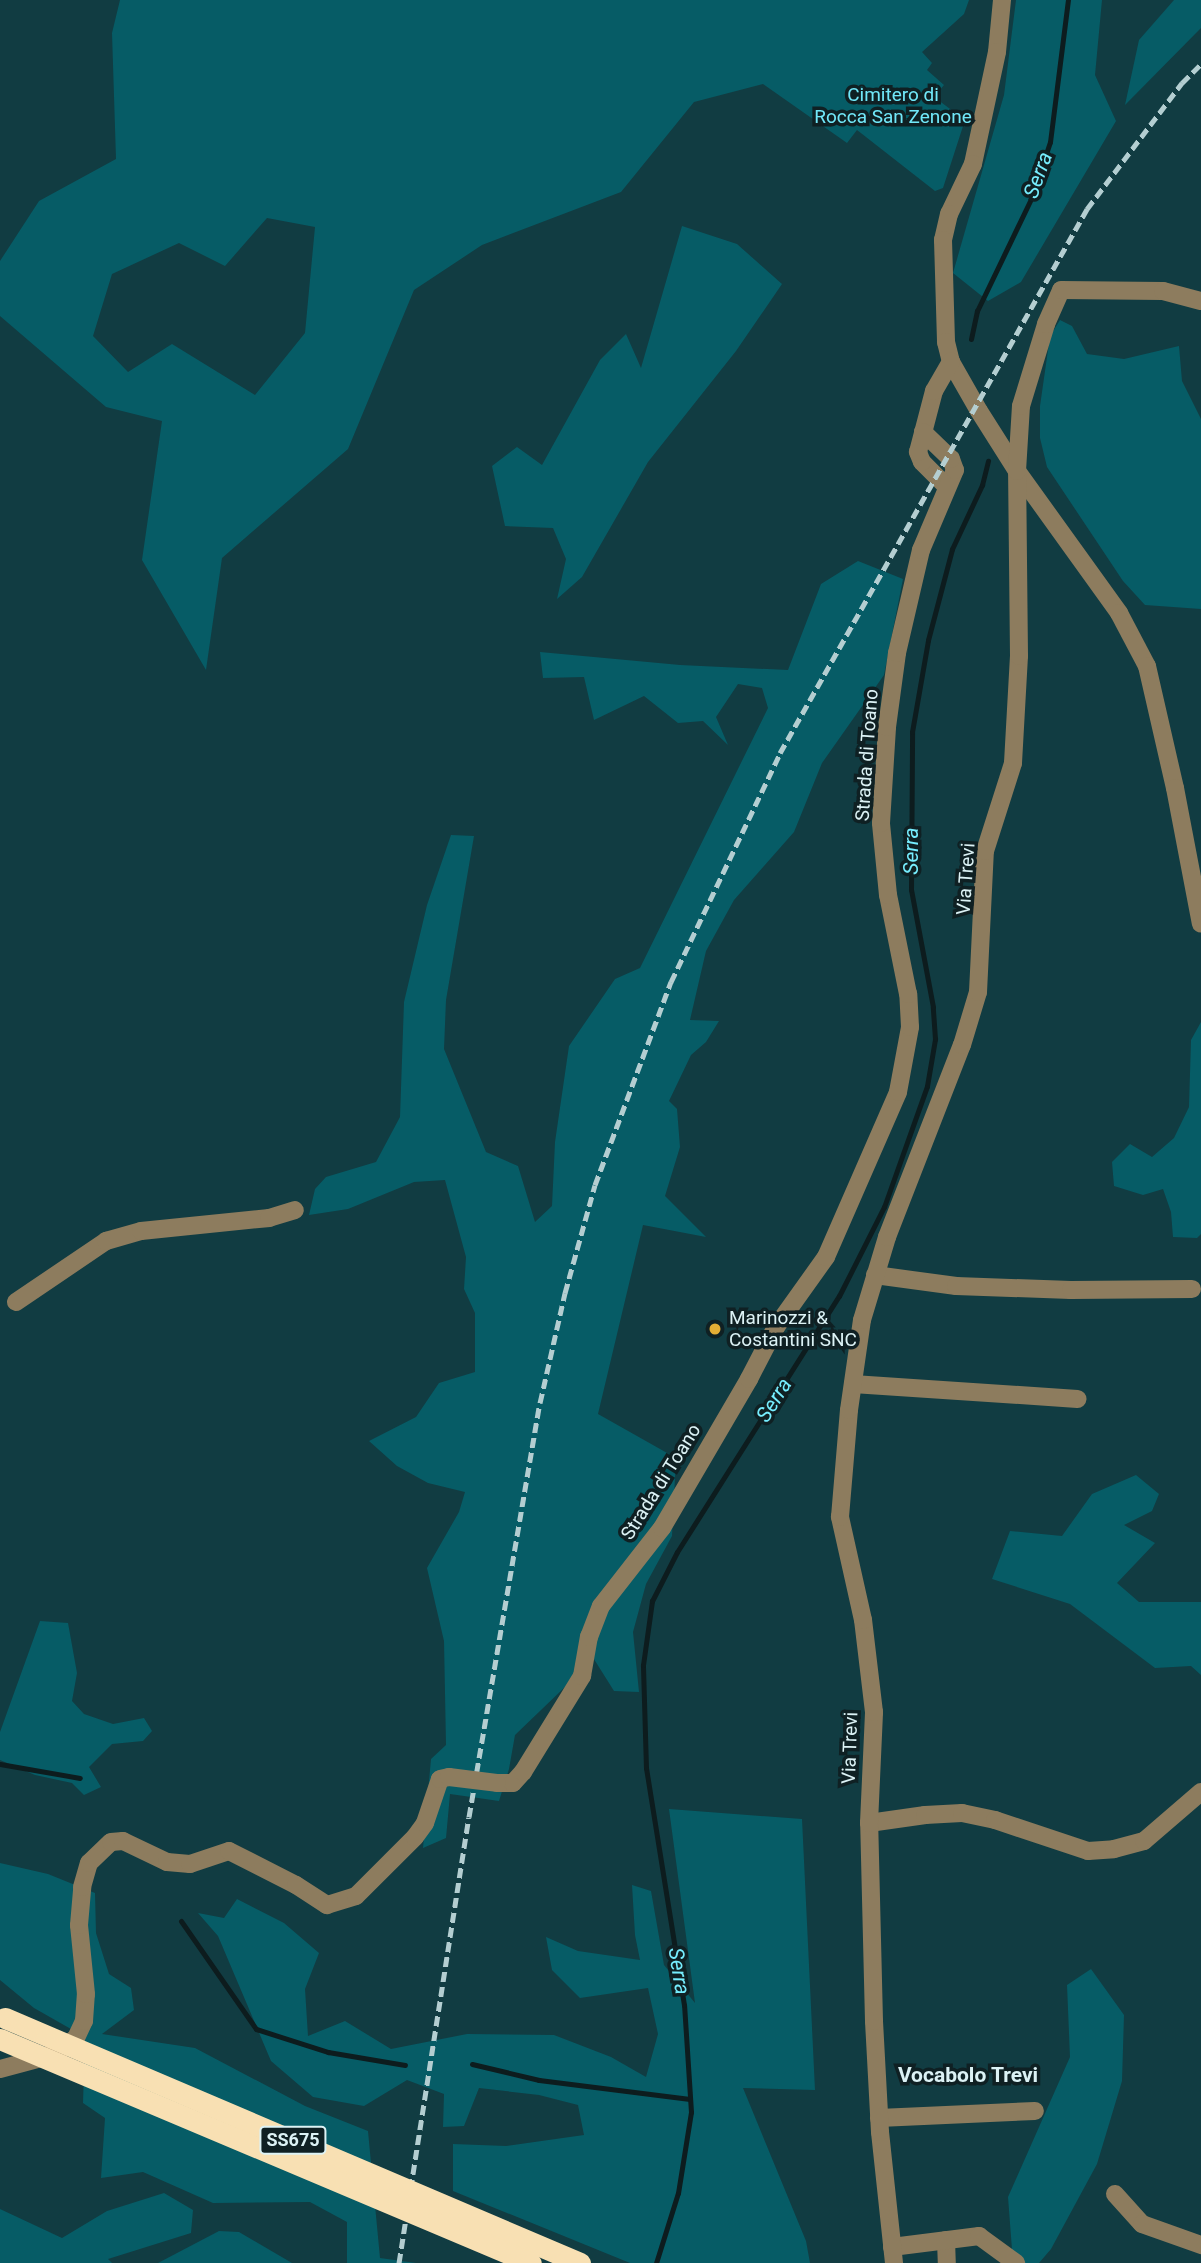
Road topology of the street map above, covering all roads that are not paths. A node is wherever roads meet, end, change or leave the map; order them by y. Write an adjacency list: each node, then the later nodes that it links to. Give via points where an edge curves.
1 (1002, 0): 3 (street, via 997,52 973,164 949,214 943,240 946,342)
2 (1201, 302): 4 (street, Via Trevi, via 1163,291 1061,290 1021,406)
3 (951, 362): 4 (street); 15 (street, Strada di Toano, bridge, via 934,391 918,453 946,486 921,550 898,653 887,727 881,823 910,1027 898,1092 826,1257 776,1327 662,1528 601,1606 582,1676 513,1783 440,1779 425,1823 415,1837 356,1896 327,1905 229,1851 190,1864 167,1862 123,1841 111,1842 89,1863 82,1887 79,1924 86,1994 84,2021 76,2038 56,2054)
4 (1017, 471): 5 (street, via 1118,613 1147,666); 7 (street, Via Trevi, via 1019,656 1013,763 985,851 978,992)
5 (1201, 924)
6 (295, 1210): 9 (street, via 270,1217 141,1231 106,1241)
7 (876, 1275): 8 (street, via 956,1286); 10 (street, Via Trevi, via 862,1320)
8 (1192, 1289)
9 (16, 1302)
10 (853, 1384): 11 (street); 13 (street, Via Trevi, via 840,1517 863,1620 874,1712)
11 (1077, 1399)
12 (1201, 1792): 13 (street, via 1144,1841 1114,1849 1088,1851 995,1820 962,1814)
13 (869, 1823): 17 (street, Via Trevi)
14 (2, 2028): 22 (highway, SS675, bridge); 23 (highway, SS675, bridge)
15 (0, 2069)
16 (1035, 2111): 17 (street)
17 (879, 2118): 21 (street, Via Trevi)
18 (1115, 2194): 20 (street, via 1142,2224)
19 (946, 2240): 21 (street, Via Trevi); 24 (street); 25 (street, Via Trevi, via 979,2236)
20 (1201, 2245)
21 (893, 2255)
22 (531, 2263)
23 (580, 2263)
24 (947, 2263)
25 (1016, 2263)

